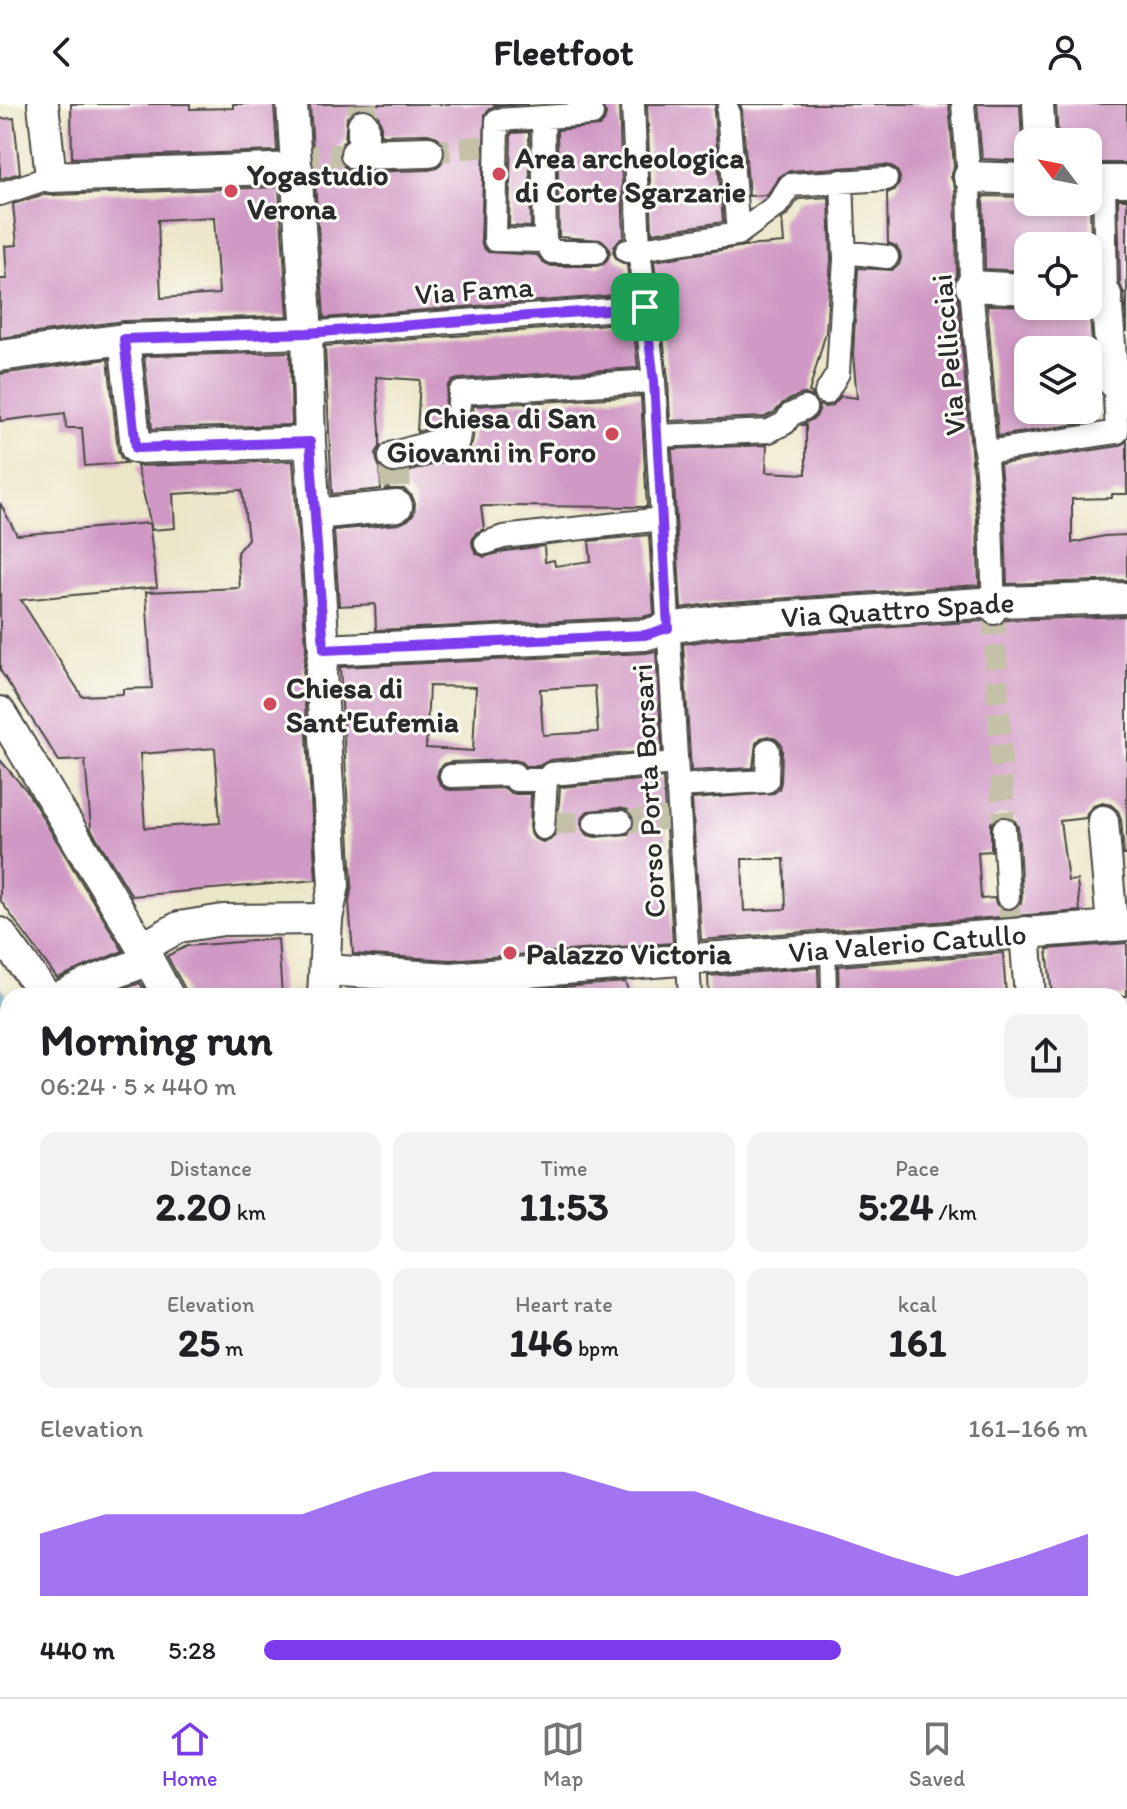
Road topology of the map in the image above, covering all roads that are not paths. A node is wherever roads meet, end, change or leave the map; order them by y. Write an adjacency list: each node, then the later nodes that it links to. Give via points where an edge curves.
1 (43, 104): 13 (street)
2 (292, 104): 12 (street)
3 (633, 104): 22 (street, Corso Porta Borsari)
4 (963, 104): 14 (street, Via Pellicciai)
5 (1038, 104): 9 (street)
6 (728, 111): 20 (street)
7 (592, 114): 8 (street)
8 (543, 118): 21 (street); 21 (street, via 497,120 491,145 495,240)
9 (1039, 128)
10 (360, 144): 11 (street)
11 (428, 152)
12 (297, 168): 13 (street); 30 (street)
13 (51, 177): 19 (street)
14 (969, 177): 16 (street); 26 (street, Via Pellicciai)
15 (886, 179): 17 (street)
16 (1014, 179)
17 (839, 181): 20 (street, via 790,185 777,205); 24 (street)
18 (1106, 181): 28 (street)
19 (0, 194)
20 (738, 234): 22 (street)
21 (545, 241): 23 (street, via 552,252)
22 (632, 250): 29 (street, Corso Porta Borsari)
23 (596, 252)
24 (845, 256): 25 (street); 35 (street, via 838,373)
25 (887, 257)
26 (971, 286): 27 (street); 40 (street, Via Pellicciai)
27 (1014, 288)
28 (1107, 294): 34 (street)
29 (645, 307): 30 (street, Via Fama); 33 (street, Corso Porta Borsari)
30 (307, 333): 31 (street); 39 (street)
31 (124, 339): 32 (street); 39 (street, via 136,448)
32 (0, 356)
33 (654, 381): 37 (street, via 460,393); 38 (street, Corso Porta Borsari)
34 (1118, 392): 40 (street, via 1117,432)
35 (826, 393)
36 (805, 408): 38 (street, via 769,431)
37 (457, 421): 41 (street, via 454,440)
38 (657, 436): 44 (street, Corso Porta Borsari)
39 (310, 442): 43 (street)
40 (987, 452): 47 (street, Via Pellicciai)
41 (394, 457)
42 (397, 506): 43 (street)
43 (315, 514): 49 (street)
44 (662, 519): 45 (street); 48 (street, Corso Porta Borsari)
45 (486, 543)
46 (1127, 598): 47 (street, Via Quattro Spade)
47 (994, 607): 48 (street, Via Quattro Spade)
48 (668, 628): 49 (street, Via Quattro Spade, via 645,635); 52 (street, Corso Porta Borsari)
49 (324, 650): 61 (street, via 334,885)
50 (0, 712): 66 (street)
51 (768, 750): 55 (street, via 767,781)
52 (676, 763): 54 (street, via 551,774); 55 (street, Corso Porta Borsari)
53 (451, 776): 54 (street, via 514,774 516,780)
54 (546, 780): 59 (street)
55 (677, 786): 67 (street, Corso Porta Borsari)
56 (1103, 821): 63 (street)
57 (621, 822): 58 (street)
58 (595, 823)
59 (547, 824)
60 (1004, 829): 62 (street)
61 (327, 919): 66 (street, via 223,920 179,927); 68 (street)
62 (1013, 920): 63 (street, Via Valerio Catullo); 65 (street, Via Valerio Catullo); 74 (street)
63 (1119, 925)
64 (0, 933): 69 (street)
65 (828, 948): 67 (street, Via Valerio Catullo); 73 (lane)
66 (145, 955): 70 (street); 71 (street)
67 (687, 958): 68 (street, Via Valerio Catullo); 72 (street, Corso Porta Borsari)
68 (324, 983)
69 (40, 988)
70 (78, 988)
71 (164, 988)
72 (689, 988)
73 (829, 988)
74 (1028, 988)

